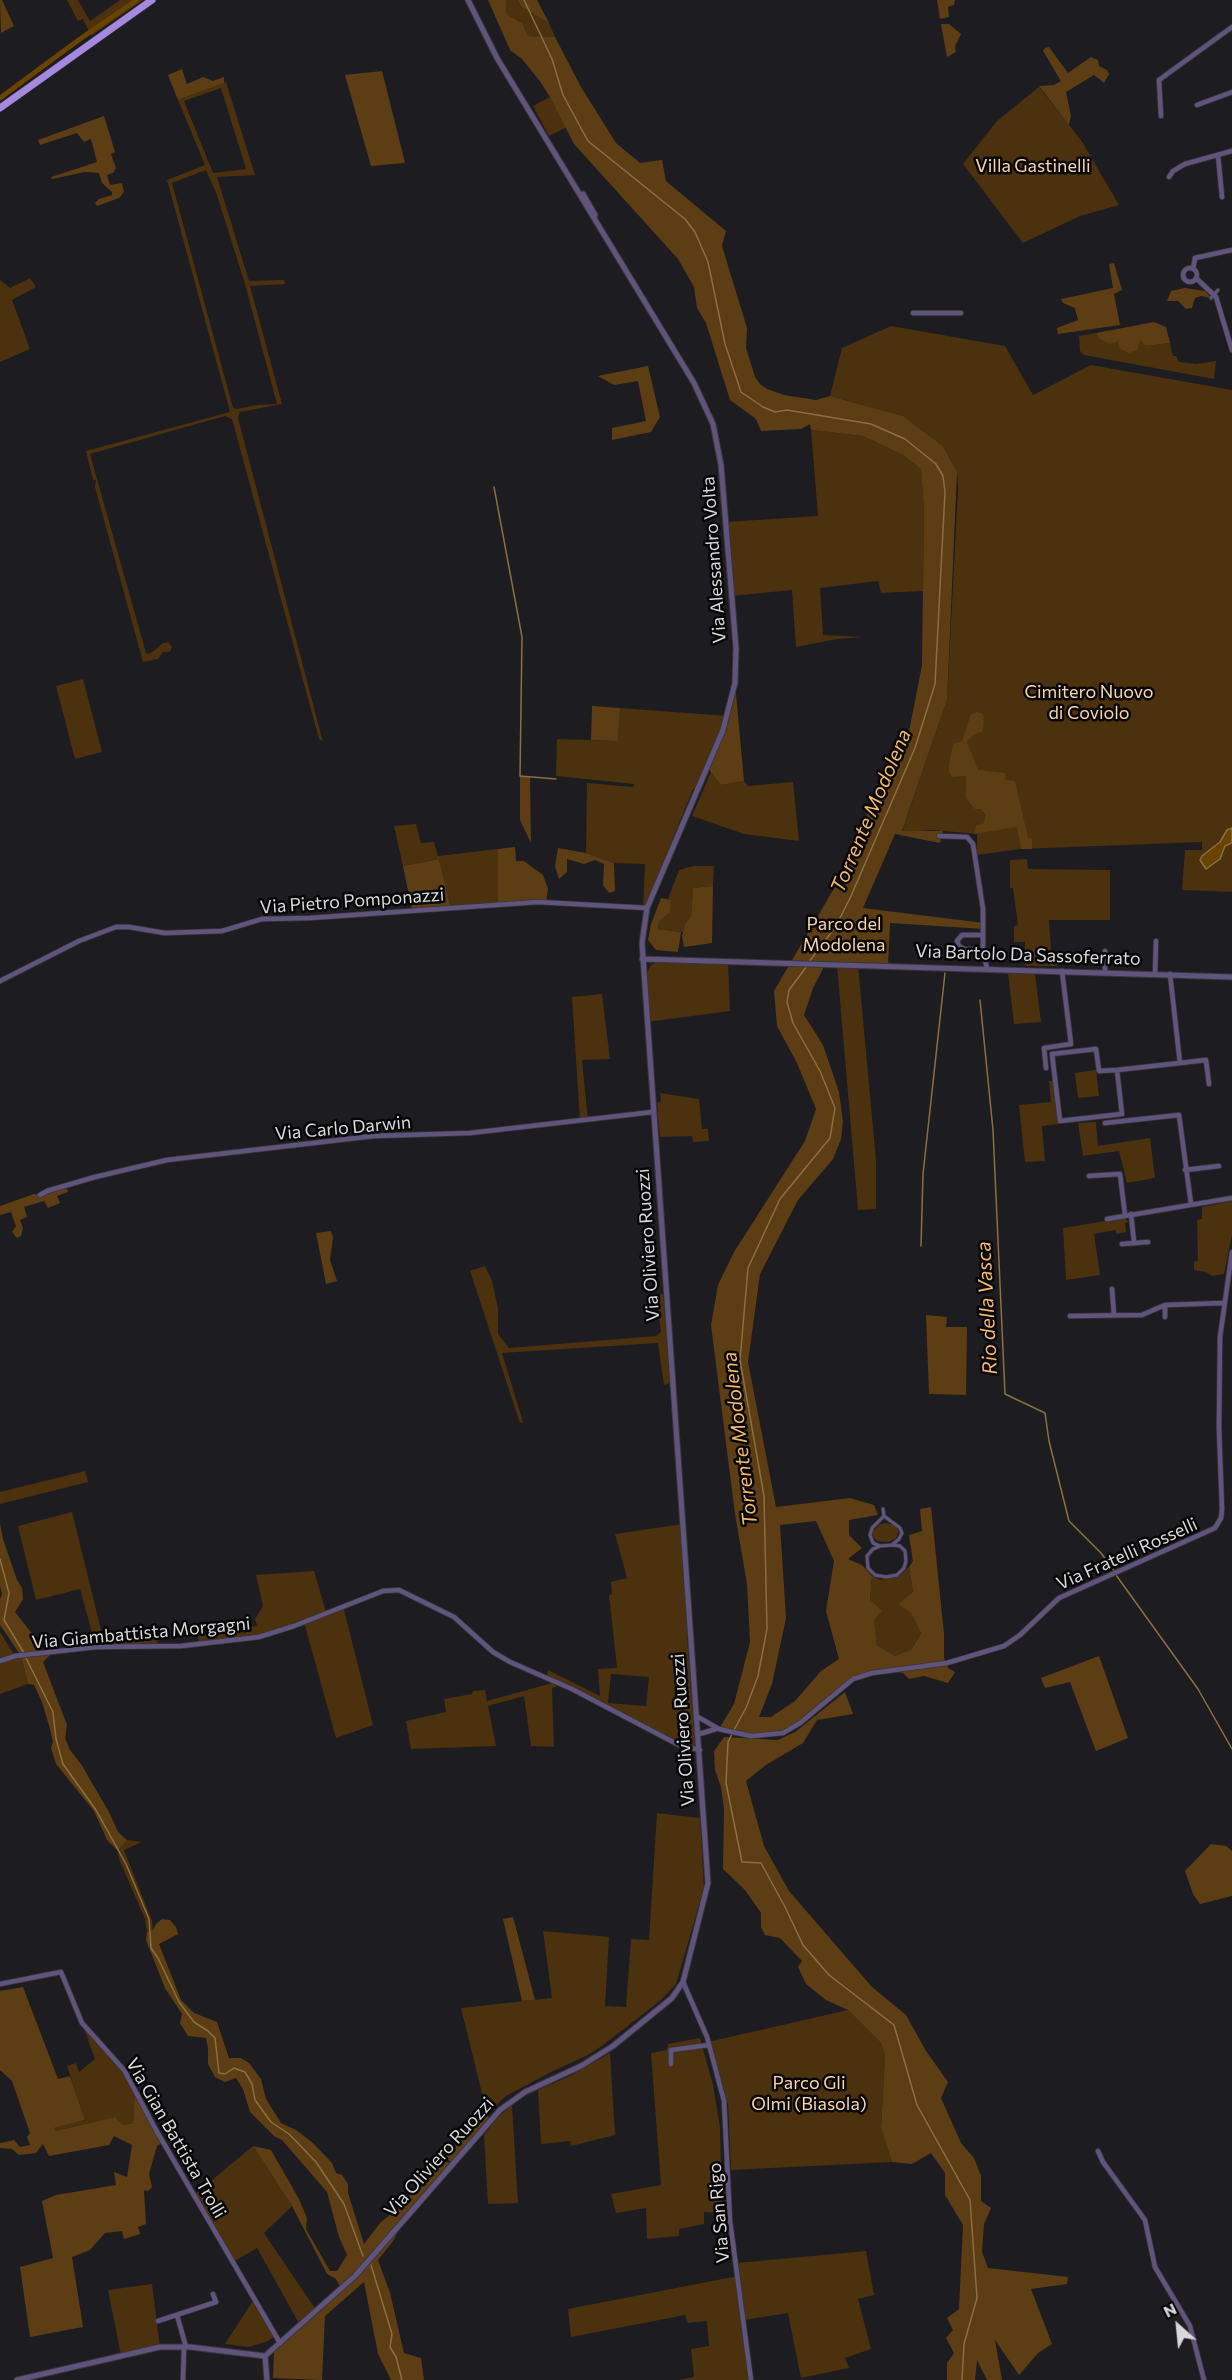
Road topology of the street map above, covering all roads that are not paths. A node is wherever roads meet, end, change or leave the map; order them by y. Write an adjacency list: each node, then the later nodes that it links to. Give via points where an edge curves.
1 (152, 0): 6 (main road)
2 (468, 0): 19 (street, Via Alessandro Volta, via 497,58 571,181 592,208 598,225 694,383 713,424 721,465 736,648 735,683 729,713)
3 (1232, 27): 7 (street, via 1159,81)
4 (1232, 92): 5 (street)
5 (1197, 105)
6 (0, 108)
7 (1161, 116)
8 (1232, 151): 9 (street)
9 (1218, 155): 10 (street, via 1185,164); 11 (street)
10 (1169, 177)
11 (1222, 197)
12 (1232, 250): 13 (street, via 1195,258)
13 (1193, 269): 14 (street); 14 (street, via 1185,270 1184,277 1190,282)
14 (1196, 278): 17 (street, via 1219,303)
15 (913, 313): 16 (street)
16 (961, 313)
17 (1232, 350)
18 (939, 836): 20 (street, via 967,837 972,841 983,909)
19 (647, 908): 24 (street, Via Oliviero Ruozzi, via 642,928); 31 (street, Via Pietro Pomponazzi, via 538,902 262,919 222,932 165,933 123,927 79,941)
20 (983, 935): 22 (street); 22 (street, via 962,935 957,941 964,949)
21 (1156, 941): 28 (street)
22 (983, 950): 25 (street)
23 (1105, 951): 27 (street)
24 (642, 959): 25 (street, Via Bartolo Da Sassoferrato); 36 (street, Via Oliviero Ruozzi)
25 (987, 969): 26 (street, Via Bartolo Da Sassoferrato)
26 (1062, 971): 27 (street, Via Bartolo Da Sassoferrato); 33 (street, via 1071,1044 1044,1048)
27 (1105, 973): 28 (street, Via Bartolo Da Sassoferrato)
28 (1155, 974): 29 (street, Via Bartolo Da Sassoferrato)
29 (1170, 974): 30 (street, Via Bartolo Da Sassoferrato); 32 (street)
30 (1232, 976)
31 (0, 981)
32 (1180, 1063): 34 (street); 35 (street, via 1206,1060)
33 (1046, 1068)
34 (1117, 1070): 34 (street, via 1099,1071 1096,1049 1052,1054 1060,1121 1122,1114)
35 (1209, 1084)
36 (653, 1112): 41 (street, Via Carlo Darwin, via 167,1160); 61 (street, Via Oliviero Ruozzi)
37 (1105, 1123): 39 (street, via 1179,1115)
38 (1219, 1167): 39 (street)
39 (1185, 1170): 43 (street)
40 (1089, 1176): 44 (street, via 1120,1174)
41 (40, 1195)
42 (1232, 1198): 43 (street)
43 (1191, 1204): 44 (street)
44 (1128, 1215): 45 (street); 46 (street)
45 (1107, 1219)
46 (1134, 1242): 47 (street); 48 (street)
47 (1148, 1242)
48 (1122, 1244)
49 (1232, 1252): 51 (street, Via Fratelli Rosselli)
50 (1112, 1289): 54 (street)
51 (1223, 1303): 52 (street); 62 (street, Via Fratelli Rosselli, via 1219,1524 1059,1598 1004,1646 946,1663 862,1675 800,1723 774,1736)
52 (1165, 1305): 54 (street, via 1142,1315); 55 (street)
53 (1070, 1316): 54 (street)
54 (1114, 1316)
55 (1166, 1317)
56 (883, 1509): 57 (street)
57 (884, 1516): 58 (street, via 902,1533); 59 (street, via 870,1535 873,1543)
58 (892, 1545): 59 (street); 59 (street, via 905,1551 906,1560 897,1575 886,1577 875,1575 868,1568 867,1556)
59 (880, 1546)
60 (0, 1661): 64 (street, Via Giambattista Morgagni, via 107,1646 181,1646 259,1637 383,1591 399,1590 454,1617 501,1657 679,1745)
61 (698, 1718): 62 (street, Via Fratelli Rosselli); 63 (street, Via Oliviero Ruozzi)
62 (719, 1729): 63 (street, Via Fratelli Rosselli)
63 (699, 1734): 64 (street, Via Oliviero Ruozzi)
64 (700, 1750): 65 (street, Via Oliviero Ruozzi, via 708,1883)
65 (683, 1982): 67 (street, Via San Rigo); 73 (street, Via Oliviero Ruozzi, via 672,1998 613,2046 525,2092 500,2110 355,2276)
66 (0, 1984): 73 (street, Via Gian Battista Trolli, via 61,1972 82,2023 124,2070)
67 (709, 2045): 68 (street, via 671,2050); 79 (street, Via San Rigo, via 724,2103 730,2214)
68 (671, 2064)
69 (1098, 2151): 80 (street, via 1145,2220 1155,2267 1190,2326)
70 (213, 2294): 71 (street, via 216,2302)
71 (177, 2315): 72 (street); 74 (street)
72 (158, 2321)
73 (280, 2343): 75 (street, Via Oliviero Ruozzi)
74 (185, 2347): 75 (street); 76 (street, via 141,2350); 77 (street)
75 (265, 2356): 78 (street)
76 (17, 2380)
77 (183, 2380)
78 (267, 2380)
79 (751, 2380)
80 (1204, 2380)

